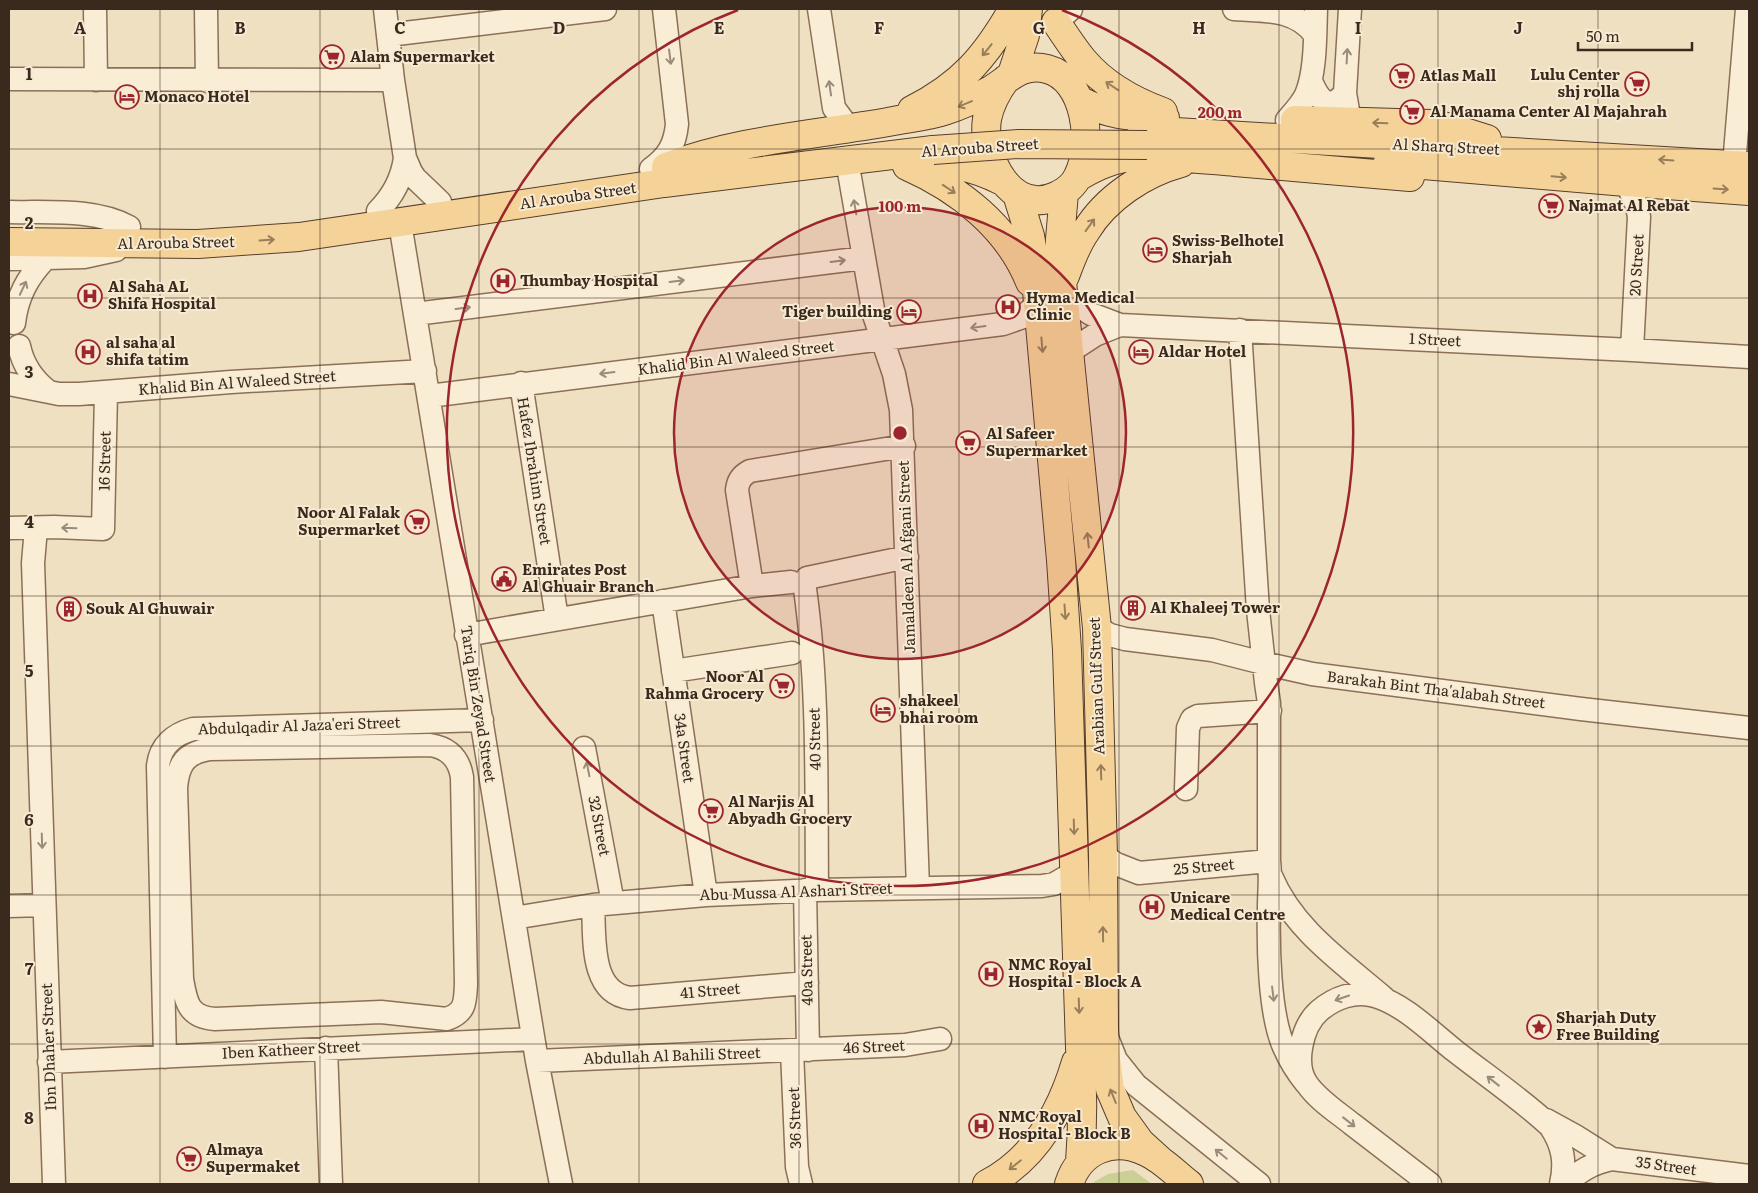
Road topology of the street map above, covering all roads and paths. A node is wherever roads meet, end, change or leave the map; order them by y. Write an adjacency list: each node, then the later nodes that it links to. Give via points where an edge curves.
1 (95, 9): 20 (street)
2 (206, 9): 22 (street)
3 (384, 9): 15 (street)
4 (605, 9): 15 (street)
5 (646, 9): 14 (street)
6 (819, 9): 30 (street, one-way to 6, via 834,108)
7 (1013, 9): 28 (main road, one-way to 28, via 993,43 963,76 930,100)
8 (1028, 9): 18 (main road, via 1025,35)
9 (1234, 9): 16 (street, via 1287,14 1303,22)
10 (1316, 9): 16 (street)
11 (1350, 9): 24 (street, one-way to 11)
12 (1747, 9): 35 (street)
13 (1061, 13): 17 (main road); 26 (main road, one-way to 13, via 1150,107 1097,75 1084,61)
14 (665, 16): 38 (street, one-way to 38, via 677,131 671,150 662,161)
15 (388, 35): 21 (street)
16 (1315, 35): 23 (street)
17 (1056, 72): 18 (main road, via 1034,67); 25 (main road, via 1071,84)
18 (1009, 76): 28 (main road, one-way to 28, via 992,90 960,106); 41 (main road, via 991,105 987,137 990,153)
19 (9, 79): 20 (street)
20 (96, 80): 22 (street)
21 (393, 80): 22 (street); 32 (street)
22 (207, 81)
23 (1311, 81): 24 (street, via 1316,94 1327,102 1334,102); 27 (street, via 1298,109)
24 (1345, 93): 29 (street)
25 (1079, 100): 26 (main road, via 1093,108 1123,116); 40 (main road, via 1084,115 1083,162)
26 (1189, 119): 27 (main road)
27 (1287, 120): 29 (main road)
28 (887, 122): 30 (main road)
29 (1350, 122): 34 (main road, one-way to 29, via 1472,134 1432,124)
30 (853, 129): 38 (main road, via 728,148 694,157)
31 (1145, 137): 34 (main road, Al Sharq Street); 38 (main road, Al Arouba Street, via 1037,129)
32 (405, 158): 43 (street, via 415,178); 45 (street)
33 (1195, 159): 34 (main road, via 1459,180 1482,180); 40 (main road, via 1123,158 1092,168); 52 (main road, one-way to 33, via 1077,245 1086,229 1110,203 1157,172)
34 (1511, 161): 35 (main road, Al Sharq Street, one-way to 34); 39 (main road, Al Sharq Street, one-way to 39)
35 (1741, 165)
36 (907, 166): 37 (main road); 41 (main road, via 957,165 988,174); 53 (main road, one-way to 53, via 953,191 994,225 1024,269)
37 (850, 172): 38 (main road, via 716,191 689,190); 49 (street, Jamaldeen Al Afgani Street, one-way to 37)
38 (660, 173): 43 (main road, Al Arouba Street); 45 (main road, Al Arouba Street)
39 (1626, 182): 42 (main road, Al Sharq Street, one-way to 42); 60 (street, 20 Street, via 1639,217)
40 (1071, 185): 41 (main road, via 1053,198 1041,200 1028,199); 52 (main road, Arabian Gulf Street, via 1060,239)
41 (1010, 188): 53 (main road, Arabian Gulf Street, via 1030,236)
42 (1749, 191)
43 (440, 202): 45 (main road, Al Arouba Street)
44 (9, 212): 47 (street, via 94,214 112,218)
45 (389, 217): 47 (main road, Al Arouba Street, via 333,234 266,240 198,244); 54 (street, Tariq Bin Zeyad Street)
46 (9, 226): 47 (main road, Al Arouba Street)
47 (130, 236): 48 (main road, Al Arouba Street); 51 (street, via 96,255)
48 (9, 242)
49 (864, 258): 54 (street, one-way to 49); 58 (street, Jamaldeen Al Afgani Street)
50 (9, 259): 51 (street)
51 (45, 259): 55 (street, one-way to 51, via 27,280)
52 (1062, 290): 56 (street, 1 Street, via 1091,314); 61 (main road, Arabian Gulf Street)
53 (1038, 304): 58 (street, Khalid Bin Al Waleed Street, one-way to 58, via 1013,322); 74 (main road, Arabian Gulf Street, one-way to 74)
54 (415, 314): 64 (street, Tariq Bin Zeyad Street)
55 (11, 320): 59 (street, via 18,334)
56 (1120, 325): 57 (street, 1 Street); 61 (street, 1 Street)
57 (1240, 330): 60 (street, 1 Street); 84 (street)
58 (881, 340): 66 (street, Khalid Bin Al Waleed Street, one-way to 66); 70 (street, Jamaldeen Al Afgani Street, via 902,410)
59 (19, 346): 63 (street); 67 (street, via 28,370)
60 (1632, 350): 62 (street, 1 Street)
61 (1069, 352): 79 (main road, Arabian Gulf Street, one-way to 61)
62 (1749, 357)
63 (9, 368)
64 (424, 371): 68 (street, Khalid Bin Al Waleed Street); 69 (street, Tariq Bin Zeyad Street)
65 (9, 384): 67 (street, Khalid Bin Al Waleed Street)
66 (521, 384): 69 (street, Khalid Bin Al Waleed Street); 78 (street, Hafez Ibrahim Street)
67 (49, 392): 68 (street, Khalid Bin Al Waleed Street)
68 (106, 393): 72 (street, 16 Street, one-way to 72, via 103,529)
69 (429, 396): 80 (street, Tariq Bin Zeyad Street)
70 (904, 446): 73 (street, Jamaldeen Al Afgani Street); 76 (street, via 750,471 743,475 737,490)
71 (9, 528): 72 (street)
72 (36, 528): 104 (street, Ibn Dhaher Street, one-way to 104, via 33,563)
73 (907, 556): 75 (street); 99 (street, Jamaldeen Al Afgani Street)
74 (1061, 560): 79 (main road, via 1068,557 1074,561 1085,602); 97 (main road, Arabian Gulf Street, one-way to 97)
75 (801, 583): 76 (street); 100 (street, 40 Street, via 810,627 815,687)
76 (752, 586): 77 (street)
77 (662, 601): 78 (street); 85 (street, 34a Street)
78 (557, 619): 80 (street)
79 (1097, 628): 81 (street, Barakah Bint Tha'alabah Street); 83 (main road, Arabian Gulf Street)
80 (466, 635): 87 (street, Tariq Bin Zeyad Street)
81 (1125, 639): 83 (street); 84 (street, Barakah Bint Tha'alabah Street, via 1212,650)
82 (792, 654): 85 (street)
83 (1098, 660): 95 (main road, Arabian Gulf Street, one-way to 83)
84 (1263, 663): 86 (street); 89 (street, Barakah Bint Tha'alabah Street, via 1312,674)
85 (673, 671): 101 (street, 34a Street)
86 (1270, 711): 94 (street, via 1192,719 1188,728); 96 (street)
87 (482, 720): 88 (street, Abdulqadir Al Jaza'eri Street); 92 (street, Tariq Bin Zeyad Street)
88 (226, 727): 91 (street); 109 (street, Abdulqadir Al Jaza'eri Street, via 193,729 177,735 163,748 159,757)
89 (1749, 728)
90 (584, 748): 103 (street, 32 Street, one-way to 90)
91 (225, 750): 93 (street, via 430,745 449,752 455,759); 109 (street, via 198,751 180,766 177,778)
92 (492, 787): 93 (street); 106 (street, Tariq Bin Zeyad Street)
93 (463, 788): 113 (street, via 465,1003 455,1016 447,1020)
94 (1186, 789)
95 (1103, 855): 98 (street, 25 Street); 102 (main road, Arabian Gulf Street)
96 (1270, 868): 98 (street, 25 Street); 107 (street, via 1285,904); 108 (street)
97 (1075, 872): 99 (street, Abu Mussa Al Ashari Street, via 1054,884 1042,886); 119 (main road, Arabian Gulf Street, one-way to 119)
98 (1139, 873): 102 (street, 25 Street)
99 (918, 888): 100 (street, Abu Mussa Al Ashari Street)
100 (811, 890): 101 (street, Abu Mussa Al Ashari Street); 110 (street, 40a Street)
101 (706, 895): 103 (street, Abu Mussa Al Ashari Street)
102 (1103, 898): 114 (main road, Arabian Gulf Street, one-way to 102)
103 (603, 904): 106 (street, Abu Mussa Al Ashari Street); 111 (street, 32 Street, via 597,961 599,973)
104 (44, 905): 105 (street); 123 (street, Ibn Dhaher Street)
105 (9, 906)
106 (514, 918): 115 (street, Tariq Bin Zeyad Street)
107 (1315, 938): 108 (street, via 1299,934 1282,939); 112 (street)
108 (1270, 963): 124 (street, one-way to 124, via 1283,1046 1294,1069)
109 (173, 980): 113 (street, via 188,1006 204,1018 381,1012); 121 (street, Abdulqadir Al Jaza'eri Street)
110 (807, 983): 111 (street, 41 Street, via 630,998); 120 (street, 40a Street)
111 (614, 994)
112 (1386, 999): 124 (street, one-way to 124, via 1357,994 1336,1000 1317,1013 1308,1025 1300,1053); 125 (street, one-way to 112)
113 (422, 1016): 117 (street)
114 (1104, 1030): 127 (main road, Arabian Gulf Street, one-way to 114, via 1140,1142 1122,1117 1110,1089); 138 (street, one-way to 114, via 1136,1085 1116,1060)
115 (533, 1039): 117 (street, Iben Katheer Street); 122 (street, Tariq Bin Zeyad Street)
116 (940, 1039): 120 (street, 46 Street, via 917,1044)
117 (426, 1044): 118 (street, Iben Katheer Street)
118 (326, 1048): 121 (street, Iben Katheer Street); 132 (street)
119 (1080, 1048): 128 (main road, Arabian Gulf Street, via 1083,1096); 135 (main road, one-way to 135, via 1071,1081 1050,1126 1016,1165)
120 (800, 1051): 122 (street, Abdullah Al Bahili Street); 134 (street, 36 Street, via 797,1167)
121 (165, 1057): 123 (street, Iben Katheer Street)
122 (536, 1061): 133 (street, Tariq Bin Zeyad Street)
123 (49, 1062): 131 (street, Ibn Dhaher Street)
124 (1306, 1083): 139 (street, one-way to 139, via 1334,1110)
125 (1541, 1118): 126 (street); 140 (street, via 1557,1136 1563,1152)
126 (1612, 1159): 130 (street, 35 Street); 140 (street, via 1584,1168)
127 (1162, 1162): 128 (main road, via 1148,1152 1130,1146 1112,1146 1095,1151); 137 (main road)
128 (1075, 1171): 136 (main road)
129 (1749, 1176): 130 (street, 35 Street)
130 (1702, 1178)
131 (54, 1184)
132 (331, 1184)
133 (561, 1184)
134 (801, 1184)
135 (986, 1184)
136 (1049, 1184)
137 (1190, 1184)
138 (1259, 1184)
139 (1430, 1184)
140 (1563, 1184)

